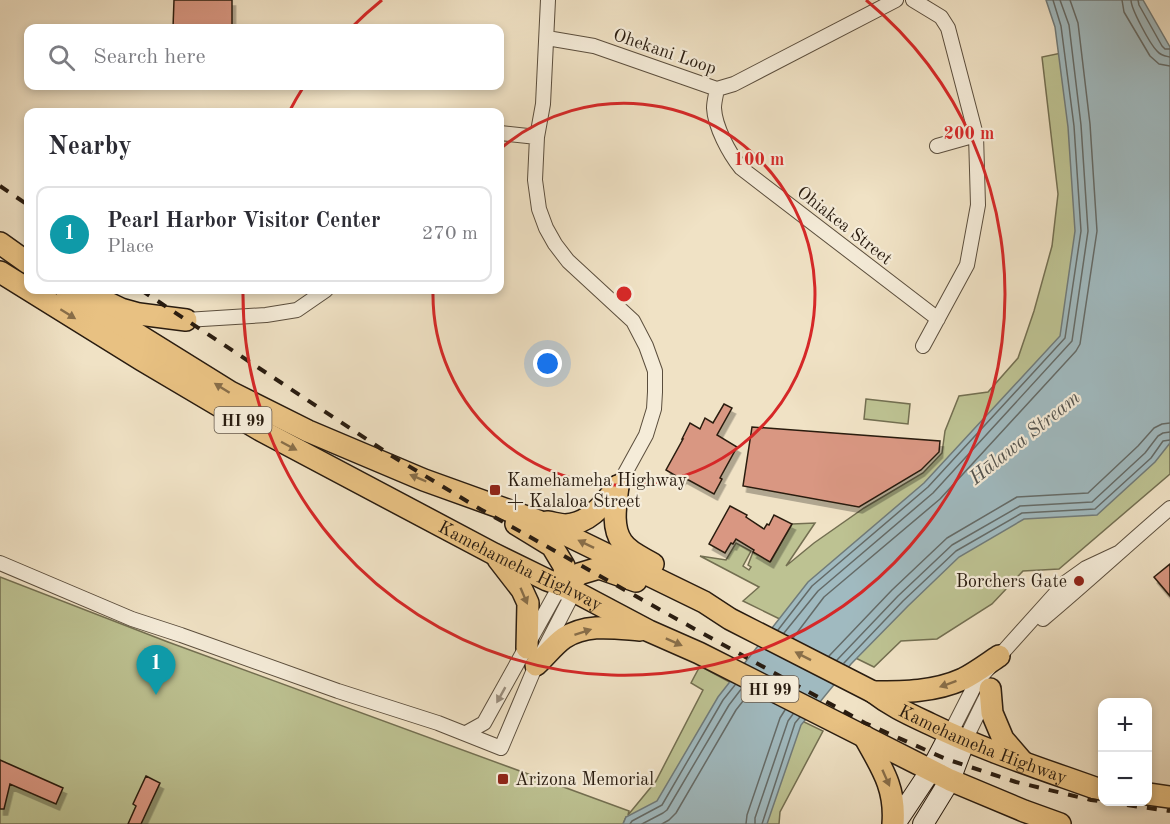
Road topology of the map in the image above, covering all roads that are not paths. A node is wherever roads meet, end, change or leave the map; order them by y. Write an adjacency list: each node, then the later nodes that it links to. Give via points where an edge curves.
1 (548, 0): 4 (street)
2 (896, 0): 5 (street, Ohekani Loop, via 734,84)
3 (912, 0): 7 (street, via 940,17 948,28)
4 (547, 38): 5 (street, Ohekani Loop, via 594,46); 8 (street)
5 (717, 89): 19 (street, Ohiakea Street, via 714,108 721,133 741,168)
6 (504, 133): 8 (street)
7 (976, 135): 9 (street); 19 (street, via 978,205 967,265)
8 (537, 137): 21 (street, via 535,180 546,228 568,261 633,321 655,371 654,409 646,435)
9 (937, 146)
10 (0, 243): 11 (main road)
11 (24, 260)
12 (0, 272): 13 (main road, Kamehameha Highway / HI 99, one-way to 13)
13 (24, 287)
14 (36, 294): 25 (main road, Kamehameha Highway / HI 99, one-way to 25, via 262,431)
15 (72, 294): 22 (main road, Kamehameha Highway / HI 99, one-way to 15, via 308,431 230,393)
16 (89, 294): 18 (main road, via 121,309)
17 (321, 294): 18 (street, via 297,310)
18 (186, 320)
19 (938, 320): 20 (street)
20 (923, 346)
21 (618, 486): 24 (main road, via 597,512 580,522 565,525); 29 (main road, via 616,528 622,543 676,576)
22 (473, 499): 24 (main road, Kamehameha Highway / HI 99); 27 (main road, via 552,546 564,566)
23 (1170, 508): 31 (street)
24 (538, 521): 28 (main road, Kamehameha Highway / HI 99, one-way to 24)
25 (494, 554): 27 (main road, Kamehameha Highway / HI 99); 32 (main road, one-way to 32, via 528,603)
26 (0, 563): 35 (street, via 132,619)
27 (566, 587): 28 (main road, via 579,574 598,568 637,582); 30 (main road, Kamehameha Highway / HI 99); 32 (street, via 555,595); 32 (street, via 569,601)
28 (675, 589): 29 (main road, Kamehameha Highway / HI 99)
29 (704, 602): 33 (main road, Kamehameha Highway / HI 99, one-way to 29)
30 (649, 631): 32 (main road, one-way to 30, via 564,638 598,627); 36 (main road, Kamehameha Highway / HI 99, one-way to 36)
31 (1006, 649): 33 (main road, one-way to 33, via 964,678 937,688 906,692); 34 (street); 37 (street, via 977,681)
32 (531, 656): 35 (street, one-way to 35, via 484,723); 35 (street, via 501,748)
33 (864, 687): 37 (main road, Kamehameha Highway / HI 99)
34 (990, 689): 37 (street); 38 (main road, via 992,713 1003,739)
35 (466, 733)
36 (864, 736): 39 (main road, Kamehameha Highway / HI 99); 43 (main road, one-way to 43, via 889,782 895,807)
37 (957, 737): 38 (main road, Kamehameha Highway / HI 99); 39 (street)
38 (1025, 764): 40 (main road, Kamehameha Highway / HI 99)
39 (941, 775): 43 (street); 44 (street); 45 (main road, Kamehameha Highway / HI 99)
40 (1098, 788)
41 (1152, 795): 42 (main road)
42 (1170, 797)
43 (894, 824)
44 (923, 824)
45 (1060, 824)

